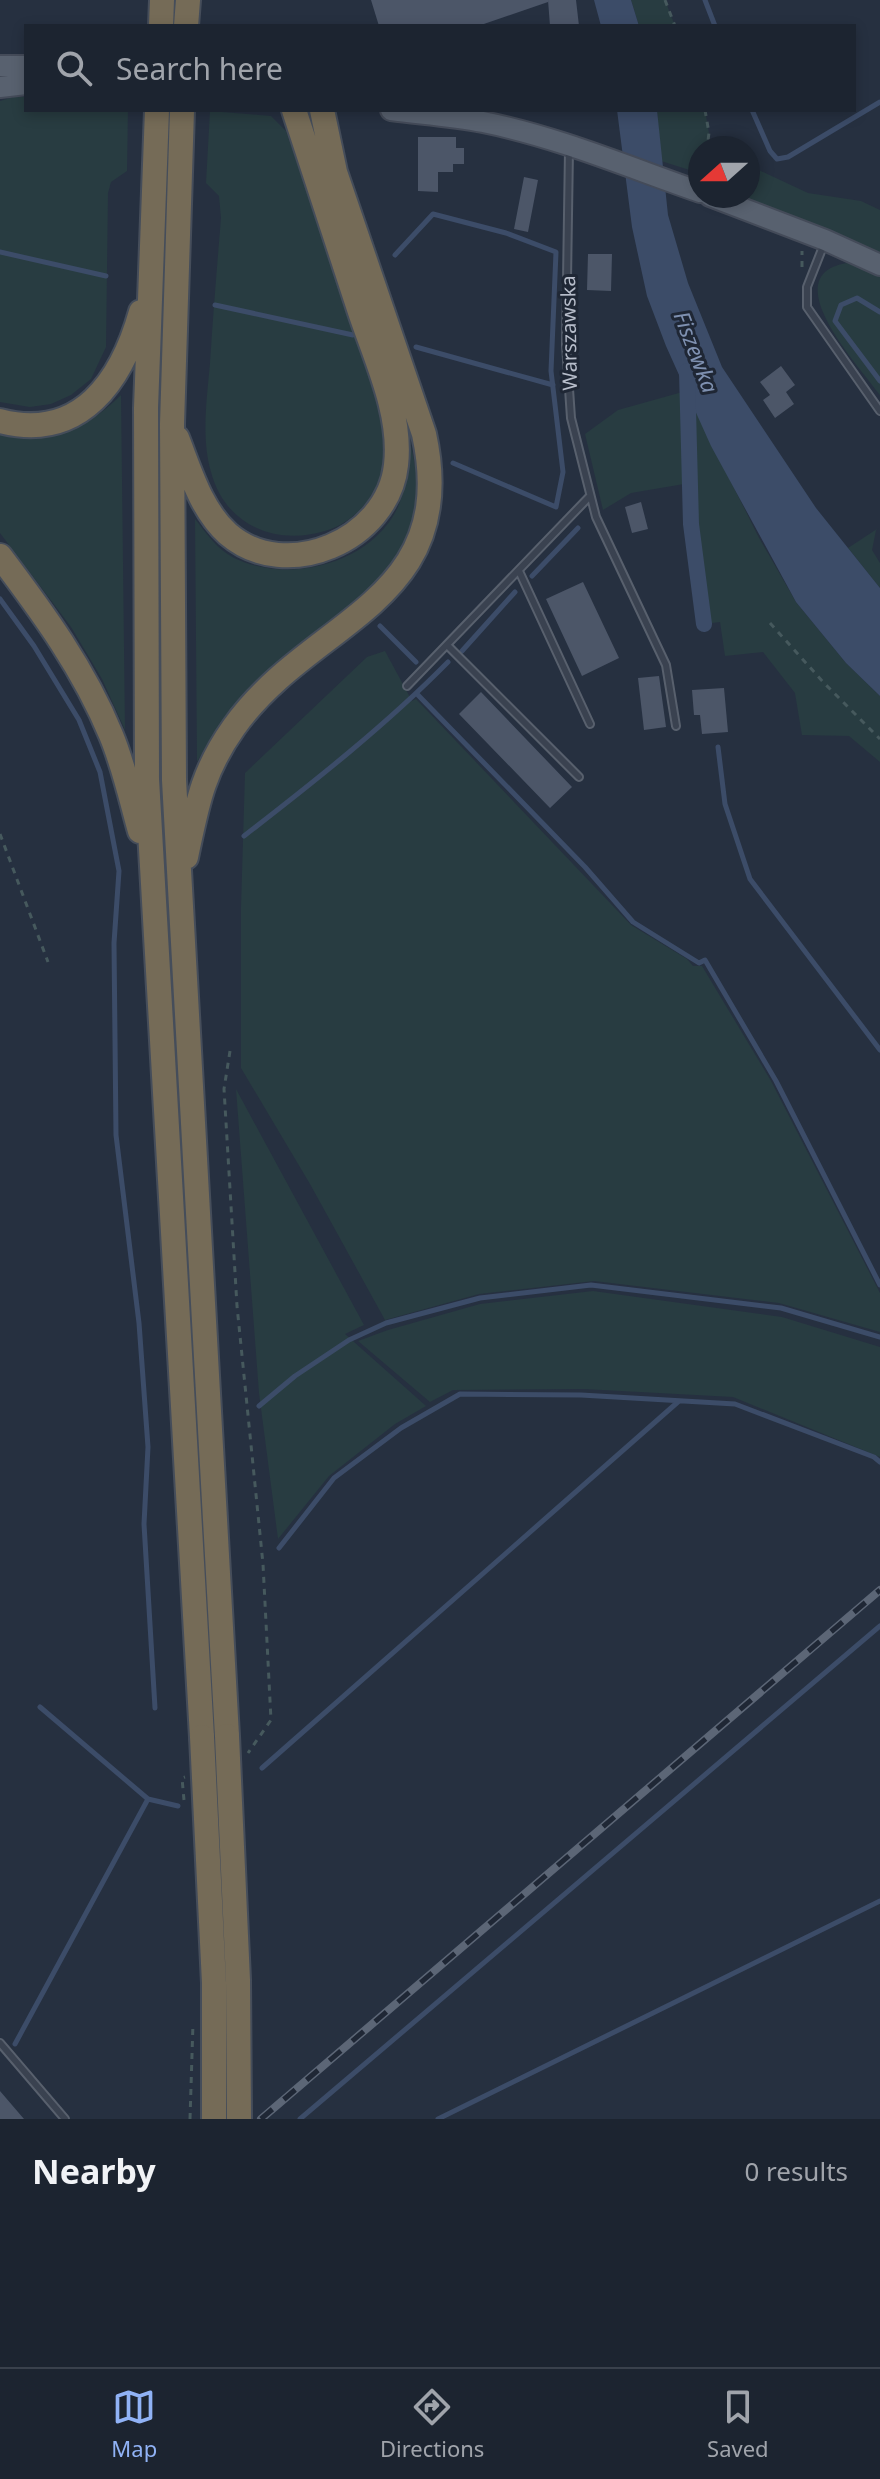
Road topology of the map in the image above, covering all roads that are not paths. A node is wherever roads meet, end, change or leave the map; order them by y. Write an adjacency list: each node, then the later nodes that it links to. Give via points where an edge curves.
1 (0, 66): 2 (main road)
2 (24, 66)
3 (24, 84): 4 (main road)
4 (0, 87)
5 (157, 112): 16 (highway)
6 (182, 112): 19 (highway)
7 (295, 112): 19 (highway, via 387,394 397,445 391,489 378,512 340,543 296,555 269,554 249,547 216,521 196,487)
8 (322, 112): 29 (highway, via 335,172 424,434 431,468 426,519 418,545 394,581 269,687 235,725 199,792)
9 (422, 112): 10 (main road)
10 (485, 116): 11 (main road)
11 (569, 146): 12 (main road); 20 (lane, Warszawska, via 566,345 571,418)
12 (688, 188)
13 (741, 208): 14 (main road)
14 (825, 240): 15 (main road); 17 (lane, via 807,287 807,307)
15 (880, 265)
16 (150, 279): 18 (highway, via 126,357 111,383 71,416 32,424); 28 (highway, via 145,511)
17 (880, 411)
18 (0, 421)
19 (172, 424): 29 (highway)
20 (590, 496): 22 (lane); 26 (lane, Warszawska, via 666,665)
21 (0, 556): 28 (highway, via 54,629 95,699 118,753)
22 (519, 571): 23 (lane); 25 (lane)
23 (447, 645): 24 (lane); 27 (lane)
24 (407, 686)
25 (590, 724)
26 (676, 726)
27 (579, 777)
28 (152, 875): 32 (highway, bridge, via 202,1737 214,1983)
29 (179, 891): 33 (highway, bridge, via 227,1736)
30 (0, 2043): 31 (lane)
31 (65, 2119)
32 (214, 2119)
33 (239, 2119)

